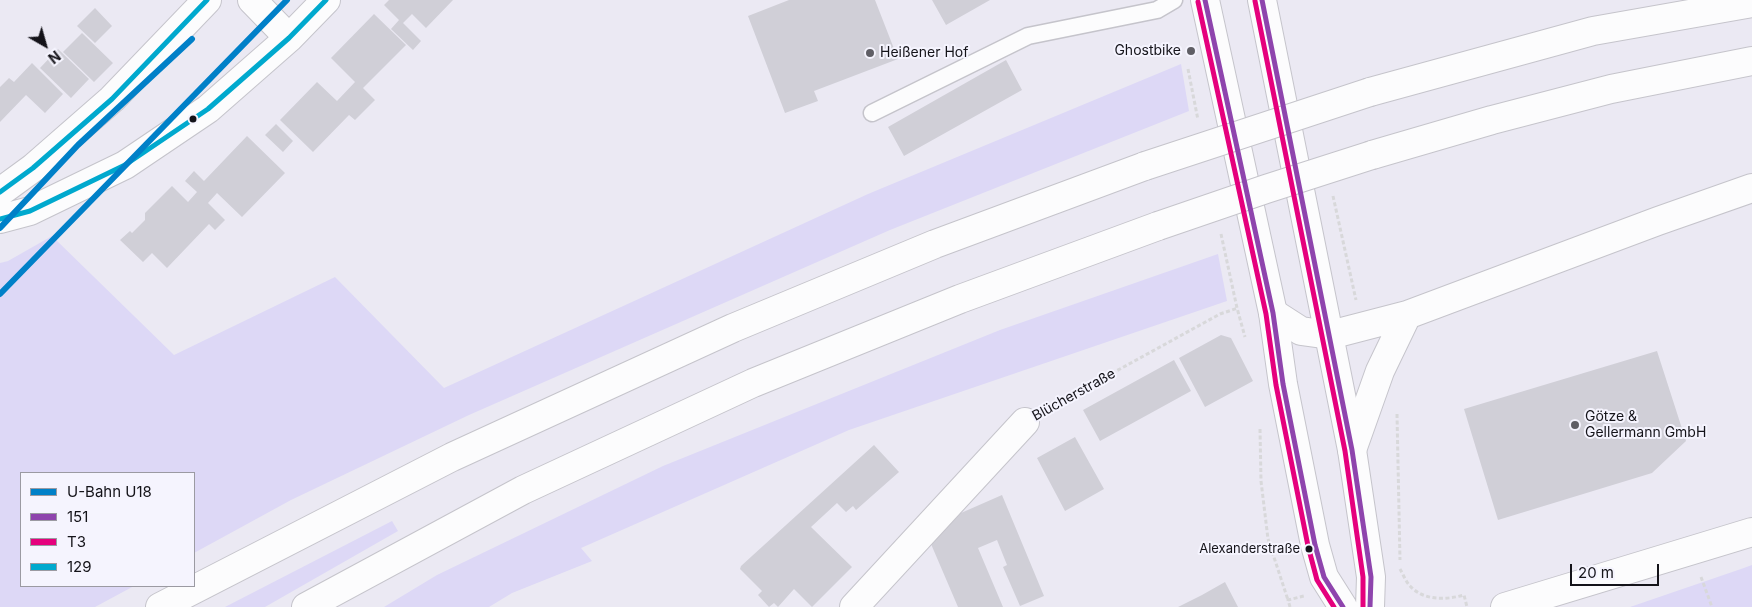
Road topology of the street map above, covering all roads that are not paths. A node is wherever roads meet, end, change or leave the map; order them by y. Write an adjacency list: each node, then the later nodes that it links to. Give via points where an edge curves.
1 (207, 0): 12 (main road, via 112,99 33,168)
2 (252, 0): 8 (main road)
3 (326, 0): 8 (main road)
4 (1174, 0): 10 (lane, via 1156,10 1028,36)
5 (1205, 0): 14 (main road)
6 (1262, 0): 16 (main road)
7 (1752, 3): 20 (main road, bridge, via 1593,31 1370,92 1145,166 935,244 733,328 452,457)
8 (289, 38): 13 (main road, via 208,109 125,165 30,211)
9 (1752, 61): 21 (main road, bridge, via 1611,88 1372,155 1158,226 960,299 753,383 523,490)
10 (872, 113)
11 (1752, 188): 15 (main road)
12 (0, 192)
13 (0, 219)
14 (1271, 306): 16 (main road, via 1301,331); 23 (main road, via 1315,545 1324,577)
15 (1407, 315): 16 (main road); 18 (main road, via 1380,371)
16 (1330, 334): 18 (main road)
17 (1025, 422): 22 (main road, Blücherstraße)
18 (1352, 450): 24 (main road, via 1371,577)
19 (1752, 532): 25 (main road)
20 (160, 607)
21 (306, 607)
22 (854, 607)
23 (1343, 607)
24 (1370, 607)
25 (1505, 607)

